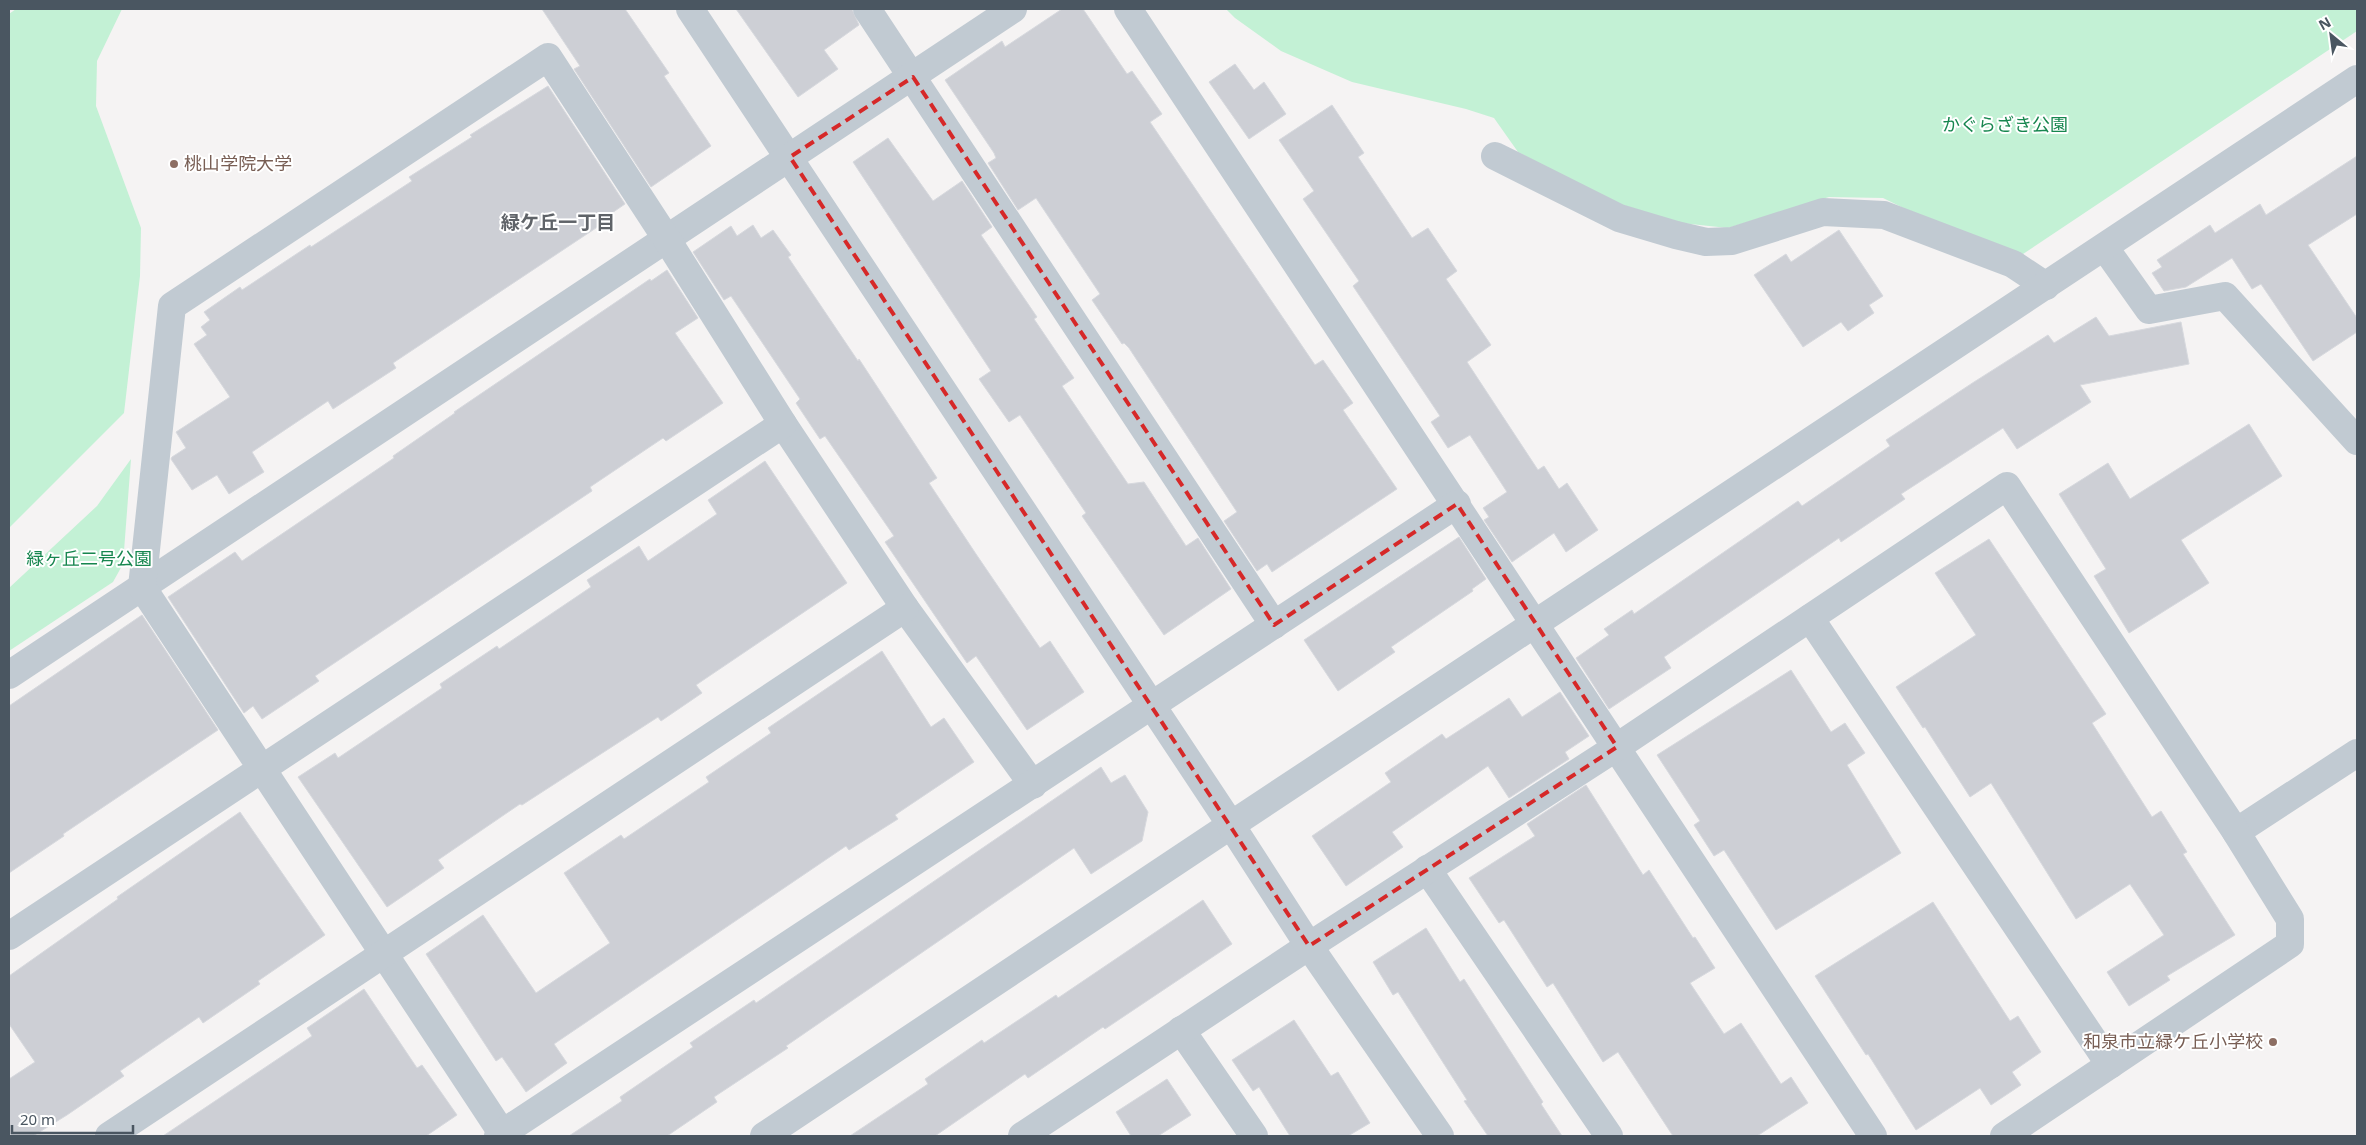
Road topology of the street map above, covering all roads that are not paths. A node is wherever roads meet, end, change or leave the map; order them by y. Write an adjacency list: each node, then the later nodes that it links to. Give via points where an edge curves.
1 (690, 9): 8 (street)
2 (867, 9): 5 (street)
3 (1013, 9): 5 (street)
4 (1128, 9): 14 (street)
5 (913, 77): 8 (street); 18 (street)
6 (2357, 79): 10 (street)
7 (1495, 156): 11 (street, via 1619,218 1676,235 1706,242 1732,241 1823,212 1884,215 2014,264)
8 (790, 157): 9 (street); 21 (street)
9 (666, 238): 12 (street); 15 (street); 15 (street, via 548,58 172,306)
10 (2106, 248): 11 (street); 13 (street, via 2149,310 2224,296)
11 (2046, 286): 19 (street)
12 (783, 424): 16 (street); 24 (street)
13 (2357, 441)
14 (1457, 504): 18 (street); 19 (street)
15 (142, 587): 20 (street); 24 (street)
16 (905, 608): 25 (street); 31 (street)
17 (1810, 618): 22 (street); 27 (street, via 2007,486); 33 (street)
18 (1274, 625): 21 (street)
19 (1535, 625): 22 (street); 26 (street)
20 (9, 675)
21 (1151, 707): 25 (street); 26 (street)
22 (1617, 747): 28 (street); 41 (street)
23 (2357, 753): 27 (street)
24 (261, 768): 29 (street); 31 (street)
25 (1032, 786): 34 (street)
26 (1231, 825): 30 (street); 36 (street)
27 (2236, 832): 33 (street, via 2290,919 2290,944)
28 (1427, 869): 30 (street); 40 (street)
29 (9, 936)
30 (1309, 946): 32 (street); 39 (street)
31 (384, 953): 34 (street); 35 (street)
32 (1181, 1030): 37 (street); 38 (street)
33 (2110, 1065): 42 (street)
34 (501, 1135)
35 (109, 1136)
36 (764, 1136)
37 (1022, 1136)
38 (1254, 1136)
39 (1440, 1136)
40 (1609, 1136)
41 (1873, 1136)
42 (2004, 1136)

